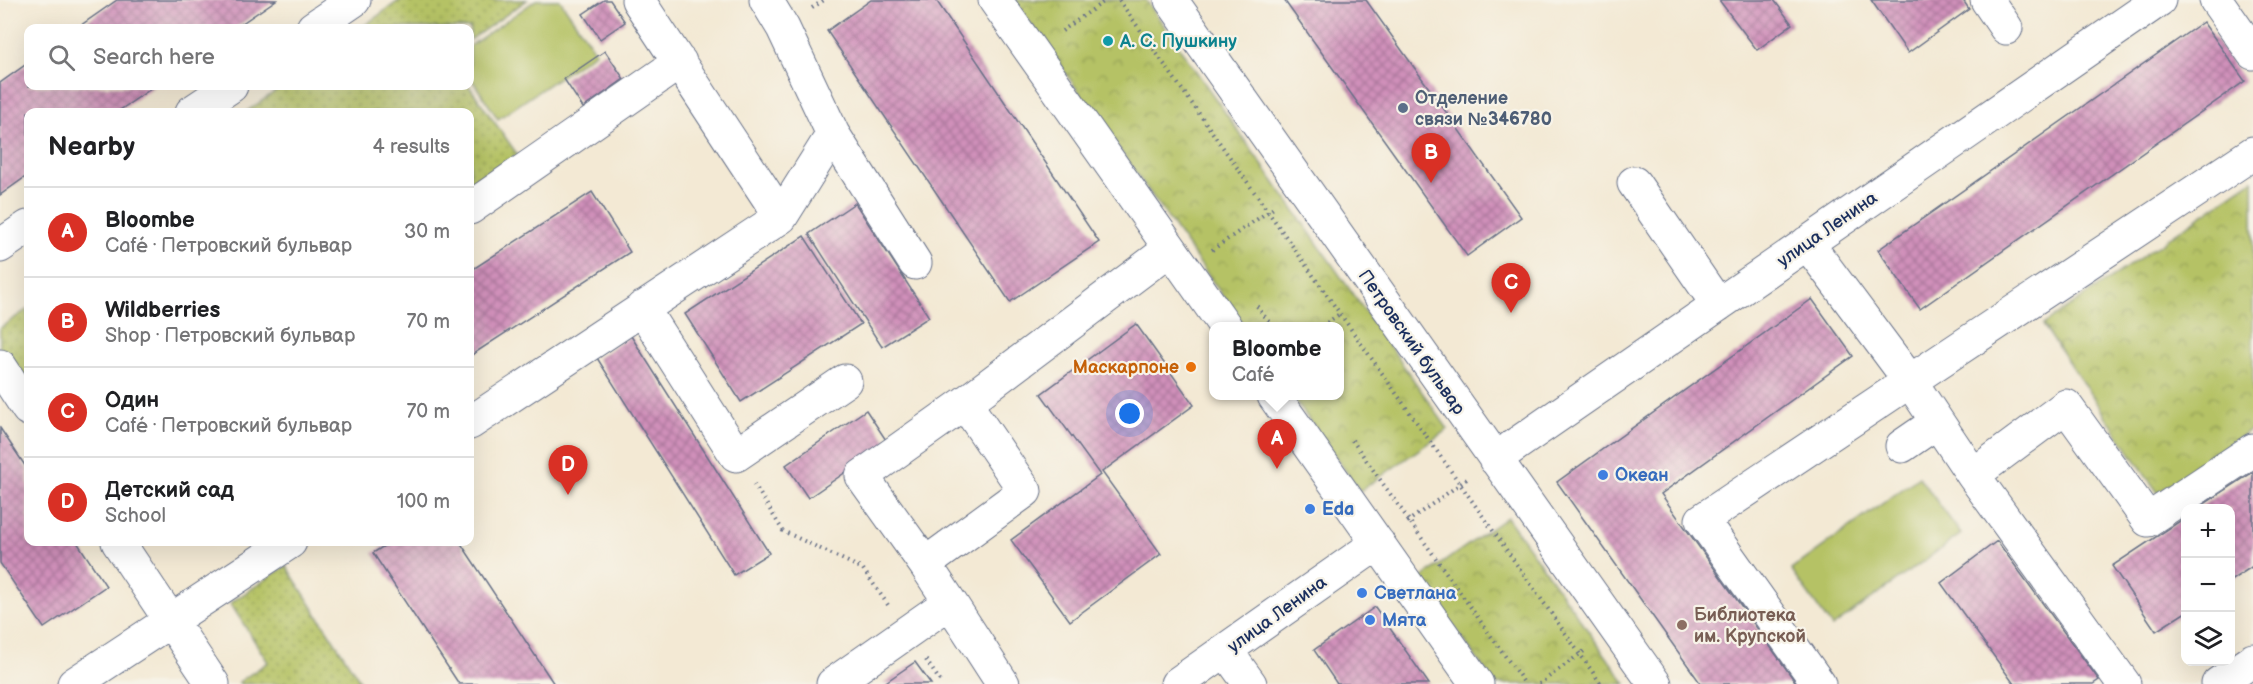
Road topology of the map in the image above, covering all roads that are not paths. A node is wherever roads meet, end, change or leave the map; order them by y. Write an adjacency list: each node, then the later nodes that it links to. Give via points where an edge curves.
1 (354, 0): 9 (street)
2 (638, 0): 12 (street)
3 (766, 0): 15 (street)
4 (994, 0): 23 (street)
5 (1170, 0): 38 (street, Петровский бульвар)
6 (1987, 0): 10 (street)
7 (2216, 0): 11 (street)
8 (2155, 1): 21 (street, улица Ленина)
9 (319, 24)
10 (2006, 28)
11 (2253, 53)
12 (680, 62): 18 (street); 19 (street)
13 (225, 90): 14 (street)
14 (198, 108)
15 (833, 134): 19 (street); 24 (street)
16 (2253, 153): 30 (street)
17 (1634, 183): 25 (street)
18 (474, 205)
19 (781, 217): 26 (street)
20 (24, 230): 22 (street)
21 (1807, 243): 25 (street, улица Ленина); 30 (street)
22 (0, 246)
23 (1177, 259): 27 (street); 33 (street)
24 (915, 263)
25 (1718, 305): 38 (street, улица Ленина)
26 (642, 308): 29 (street, via 736,455); 34 (street)
27 (1221, 322)
28 (0, 366): 32 (street)
29 (845, 381)
30 (1910, 381): 35 (street); 57 (street, via 1702,520)
31 (1277, 400): 40 (street)
32 (24, 403)
33 (965, 403): 43 (street, via 1025,491); 43 (street, via 862,476)
34 (474, 420)
35 (1937, 422): 36 (street); 39 (street)
36 (1902, 446)
37 (2253, 450): 39 (street, via 2148,520 2067,406)
38 (1495, 459): 56 (street, Петровский бульвар)
39 (1973, 475): 58 (street)
40 (1378, 543): 46 (street, улица Ленина); 55 (street)
41 (121, 546): 45 (street)
42 (284, 546): 45 (street)
43 (925, 564): 44 (street)
44 (950, 602): 50 (street); 51 (street)
45 (171, 621): 48 (street); 49 (street)
46 (1222, 654): 52 (street, улица Ленина); 53 (street); 54 (street)
47 (2253, 660): 59 (street)
48 (74, 684)
49 (213, 684)
50 (833, 684)
51 (1003, 684)
52 (1177, 684)
53 (1237, 684)
54 (1250, 684)
55 (1477, 684)
56 (1655, 684)
57 (1819, 684)
58 (2124, 684)
59 (2218, 684)

